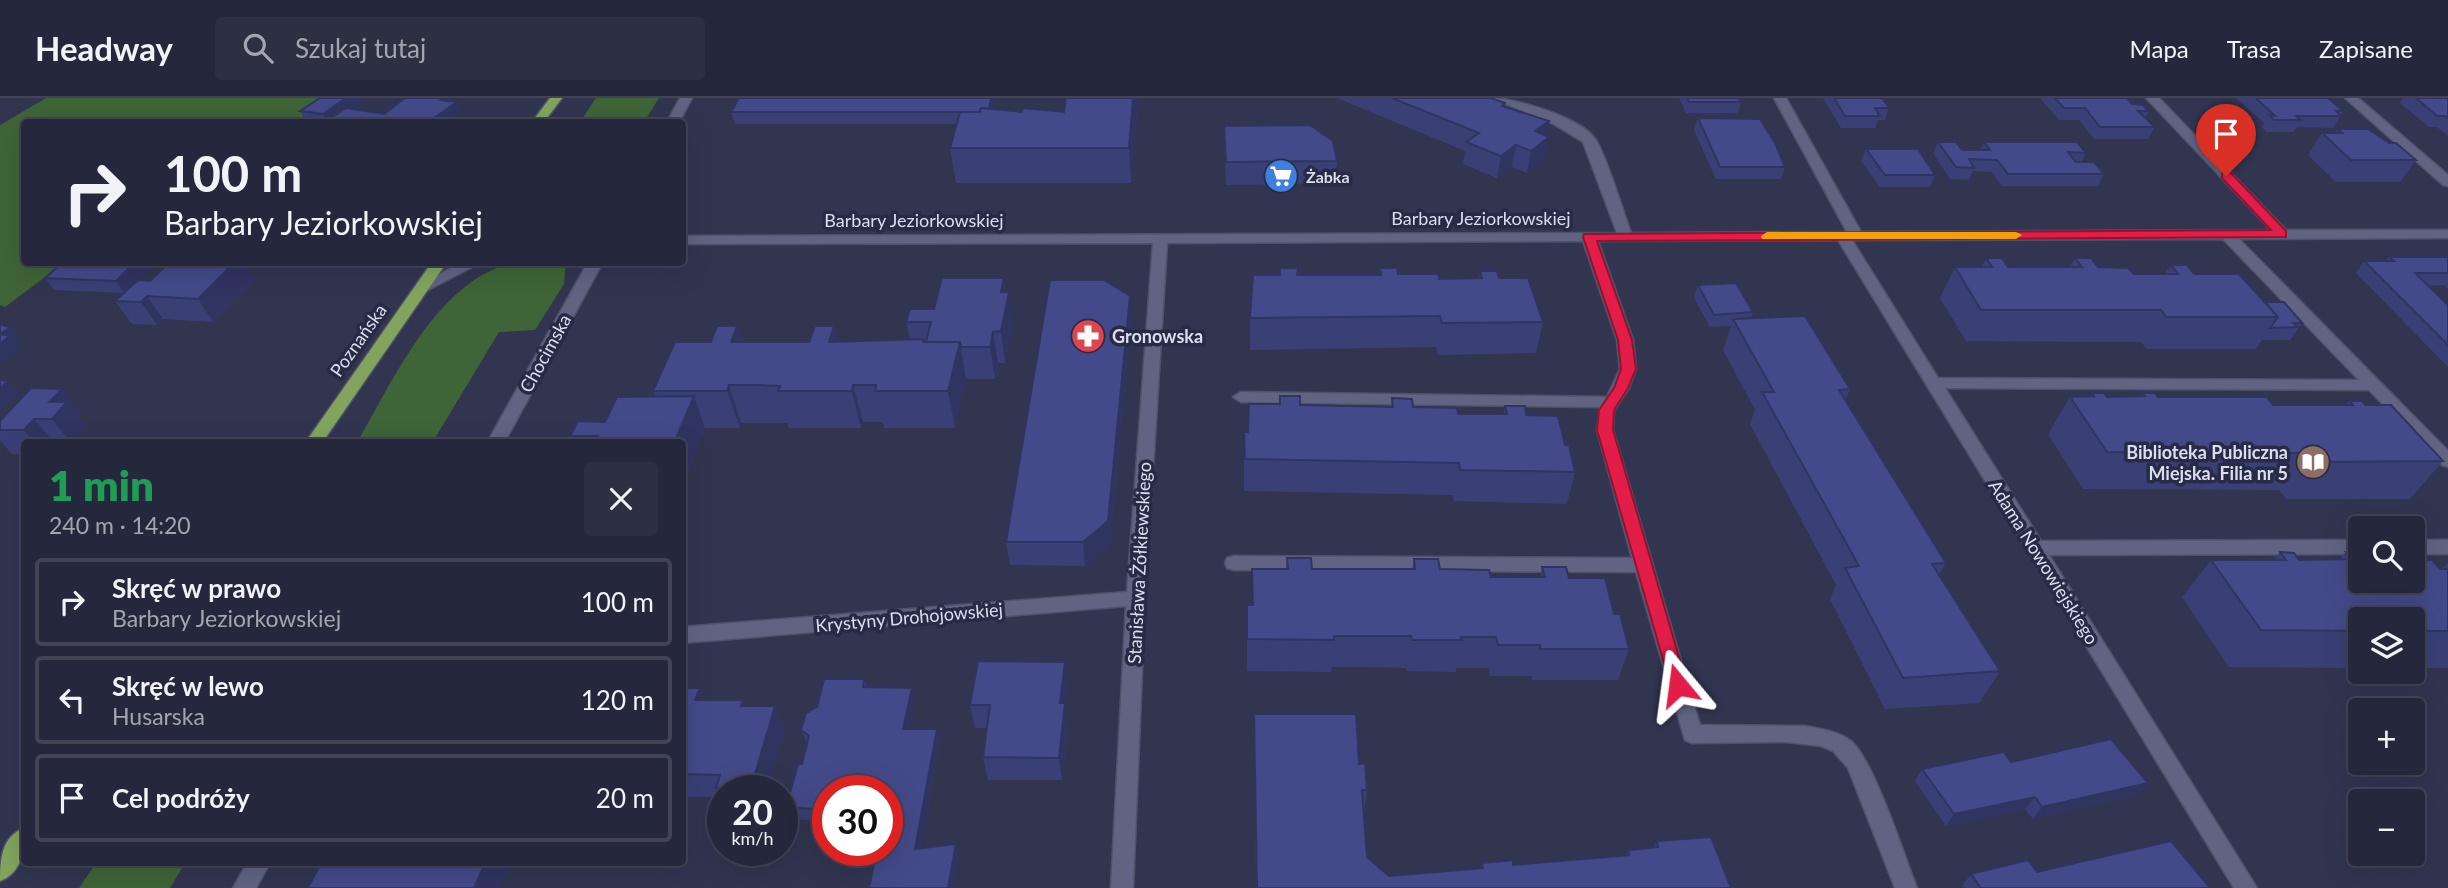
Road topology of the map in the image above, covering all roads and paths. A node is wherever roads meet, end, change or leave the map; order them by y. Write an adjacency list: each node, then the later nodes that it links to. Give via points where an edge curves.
1 (556, 98): 7 (main road)
2 (686, 98): 8 (street)
3 (1497, 98): 15 (street, via 1556,120 1589,140)
4 (1780, 98): 13 (street, Adama Nowowiejskiego)
5 (2152, 98): 10 (street)
6 (2351, 98): 9 (street)
7 (540, 119)
8 (675, 119)
9 (2448, 182)
10 (2282, 234): 11 (street, Barbary Jeziorkowskiej); 12 (street, Barbary Jeziorkowskiej)
11 (2448, 234)
12 (2227, 235): 13 (street, Barbary Jeziorkowskiej); 23 (street)
13 (1849, 236): 15 (street, Barbary Jeziorkowskiej); 22 (street, Adama Nowowiejskiego)
14 (1589, 237): 15 (street, Barbary Jeziorkowskiej); 16 (street, Barbary Jeziorkowskiej); 25 (street, via 1625,340 1629,369)
15 (1626, 237)
16 (1160, 238): 17 (street, Barbary Jeziorkowskiej); 35 (street, Stanisława Żółkiewskiego)
17 (686, 240)
18 (437, 266): 21 (main road, Poznańska)
19 (467, 266): 21 (street)
20 (594, 266): 27 (street, Chocimska)
21 (423, 287): 26 (main road, Poznańska)
22 (1933, 383): 23 (street); 32 (street, Adama Nowowiejskiego)
23 (2375, 385): 28 (street)
24 (1241, 397): 25 (street)
25 (1612, 402): 34 (street, via 1606,410 1605,430)
26 (316, 439)
27 (497, 439)
28 (2448, 461)
29 (2348, 547): 32 (street)
30 (2425, 547): 31 (street)
31 (2448, 547)
32 (2035, 548): 43 (street, Adama Nowowiejskiego)
33 (1234, 564): 34 (street)
34 (1644, 565): 42 (street, via 1692,734 1811,735 1832,740 1846,750 1857,763)
35 (1136, 598): 36 (street, Krystyny Drohojowskiej); 41 (street, Stanisława Żółkiewskiego)
36 (686, 635)
37 (21, 842): 39 (main road)
38 (256, 866): 40 (street)
39 (0, 871)
40 (244, 888)
41 (1122, 888)
42 (1906, 888)
43 (2246, 888)

